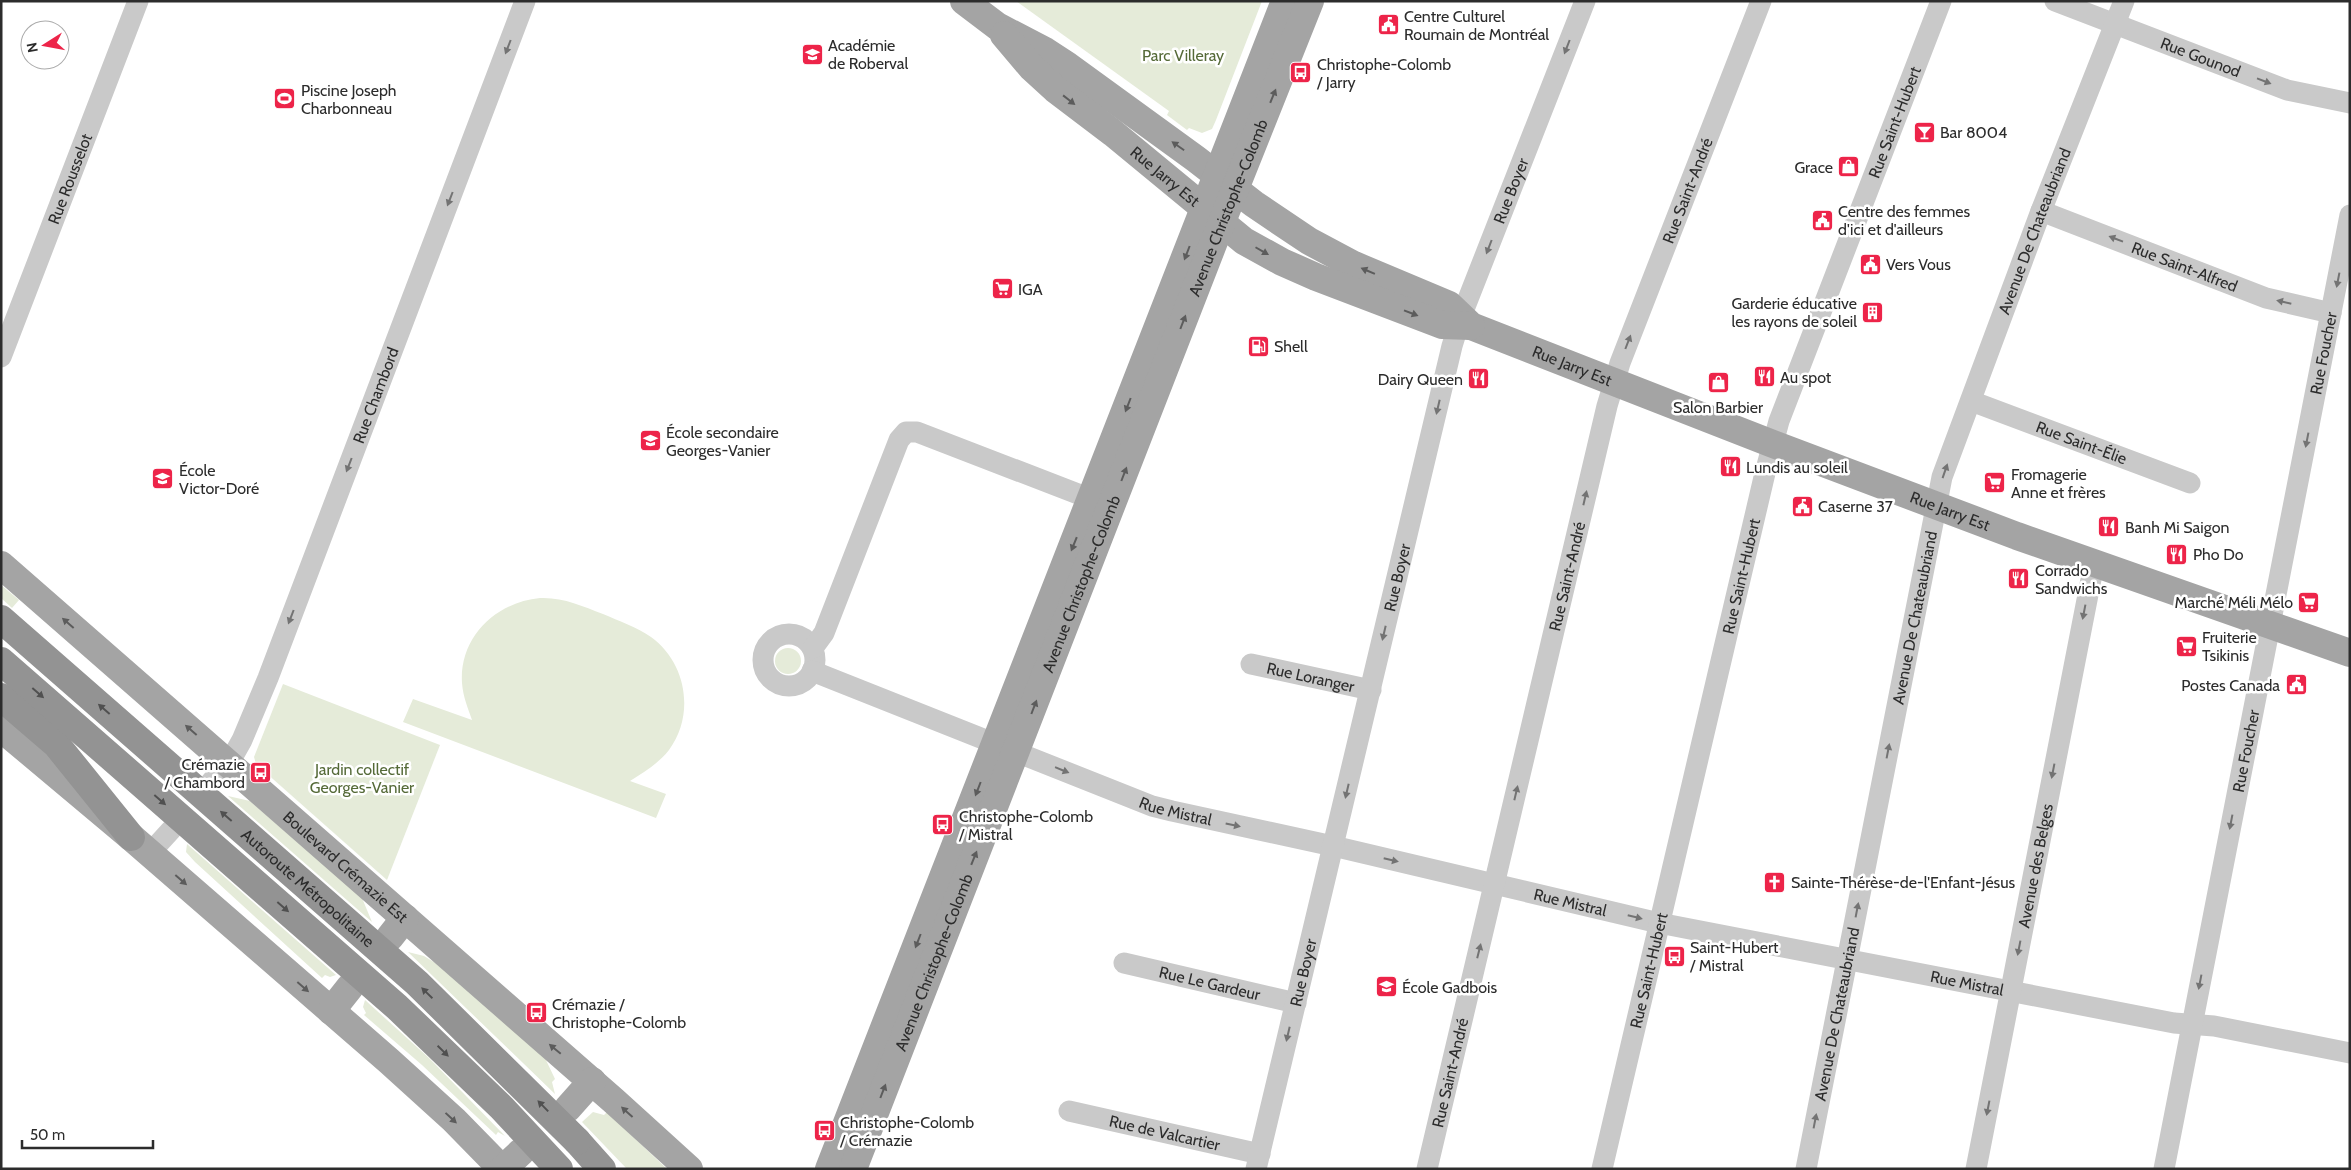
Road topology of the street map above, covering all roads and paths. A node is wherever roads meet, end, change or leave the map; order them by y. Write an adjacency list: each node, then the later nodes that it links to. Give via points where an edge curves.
1 (138, 1): 20 (street, Rue Rousselot)
2 (525, 1): 40 (street, Rue Chambord, one-way to 40, via 268,678 242,740)
3 (964, 1): 12 (main road, Rue Jarry Est)
4 (1284, 1): 14 (main road, Avenue Christophe-Colomb)
5 (1310, 1): 14 (main road, Avenue Christophe-Colomb, one-way to 5)
6 (1585, 1): 19 (street, Rue Boyer, one-way to 19)
7 (1760, 1): 21 (street, Rue Saint-André, one-way to 7)
8 (1941, 1): 23 (street, Rue Saint-Hubert)
9 (2055, 1): 11 (street, Rue Gounod)
10 (2124, 1): 11 (street, Avenue De Chateaubriand)
11 (2115, 23): 13 (street, Rue Gounod, one-way to 13, via 2287,90); 15 (street, Avenue De Chateaubriand)
12 (997, 26): 14 (main road, Rue Jarry Est, one-way to 12, via 1045,51); 17 (main road, Rue Jarry Est, one-way to 17, via 1050,84)
13 (2350, 102)
14 (1226, 183): 17 (main road, Avenue Christophe-Colomb); 19 (main road, Rue Jarry Est, one-way to 14, via 1449,305 1324,250)
15 (2041, 211): 18 (street, Rue Saint-Alfred, one-way to 15, via 2266,298); 22 (street, Avenue De Chateaubriand)
16 (2350, 215): 18 (street, Rue Foucher, one-way to 18)
17 (1213, 216): 19 (main road, Rue Jarry Est, one-way to 19, via 1244,241 1298,269 1442,325); 25 (main road, Avenue Christophe-Colomb, one-way to 25); 39 (main road, Avenue Christophe-Colomb, one-way to 17)
18 (2331, 313): 30 (street, Rue Foucher, one-way to 30)
19 (1464, 323): 21 (main road, Rue Jarry Est); 36 (street, Rue Boyer, one-way to 36, via 1452,346)
20 (1, 357)
21 (1614, 382): 23 (main road, Rue Jarry Est); 44 (street, Rue Saint-André, one-way to 21)
22 (1971, 401): 24 (street, Rue Saint-Élie); 26 (street, Avenue De Chateaubriand, one-way to 22, via 1942,477)
23 (1773, 444): 26 (main road, Rue Jarry Est); 45 (street, Rue Saint-Hubert)
24 (2190, 484)
25 (1091, 499): 31 (street, via 917,432 906,432 899,440 824,633); 39 (main road, Avenue Christophe-Colomb, one-way to 39)
26 (1937, 506): 27 (main road, Rue Jarry Est); 46 (street, Avenue De Chateaubriand, one-way to 26)
27 (2094, 564): 30 (main road, Rue Jarry Est); 49 (street, Avenue des Belges, one-way to 49)
28 (1, 565): 40 (main road, Boulevard Crémazie Est, one-way to 28)
29 (1, 619): 60 (highway, Autoroute Métropolitaine, one-way to 29, bridge, via 417,983)
30 (2270, 626): 32 (main road, Rue Jarry Est); 52 (street, Rue Foucher, one-way to 52)
31 (812, 648): 35 (street, via 815,660); 35 (street, via 800,636 783,634 768,642 762,659 768,676 782,686 800,684)
32 (2350, 653)
33 (1, 661): 59 (highway, Autoroute Métropolitaine, one-way to 59, bridge, via 397,1008 496,1102)
34 (1251, 664): 36 (street, Rue Loranger)
35 (812, 671): 39 (street, Rue Mistral)
36 (1370, 690): 43 (street, Rue Boyer, one-way to 43)
37 (1, 697): 42 (highway, via 56,744)
38 (1, 728): 42 (main road)
39 (1006, 748): 43 (street, Rue Mistral, one-way to 43, via 1152,806); 62 (main road, Avenue Christophe-Colomb, one-way to 62); 63 (main road, Avenue Christophe-Colomb, one-way to 39)
40 (219, 772): 54 (main road, Boulevard Crémazie Est, one-way to 40, via 398,928)
41 (170, 830): 42 (street)
42 (140, 845): 51 (main road, one-way to 51)
43 (1334, 846): 44 (street, Rue Mistral, one-way to 44); 50 (street, Rue Boyer)
44 (1495, 884): 45 (street, Rue Mistral, one-way to 45); 64 (street, Rue Saint-André, one-way to 44)
45 (1659, 923): 46 (street, Rue Mistral); 65 (street, Rue Saint-Hubert)
46 (1847, 959): 49 (street, Rue Mistral); 66 (street, Avenue De Chateaubriand, one-way to 46)
47 (1124, 962): 50 (street, Rue Le Gardeur)
48 (350, 987): 51 (main road)
49 (2010, 991): 52 (street, Rue Mistral); 67 (street, Avenue des Belges, one-way to 67)
50 (1296, 1003): 57 (street, Rue Boyer, one-way to 57)
51 (331, 1011): 58 (main road, one-way to 58)
52 (2192, 1024): 53 (street, Rue Mistral); 68 (street, Rue Foucher)
53 (2350, 1052)
54 (592, 1081): 55 (main road); 61 (main road, Boulevard Crémazie Est, one-way to 54)
55 (568, 1108)
56 (1069, 1111): 57 (street, Rue de Valcartier)
57 (1258, 1161)
58 (509, 1163)
59 (559, 1169)
60 (602, 1169)
61 (689, 1169)
62 (829, 1169)
63 (853, 1169)
64 (1427, 1169)
65 (1602, 1169)
66 (1806, 1169)
67 (1976, 1169)
68 (2164, 1169)

